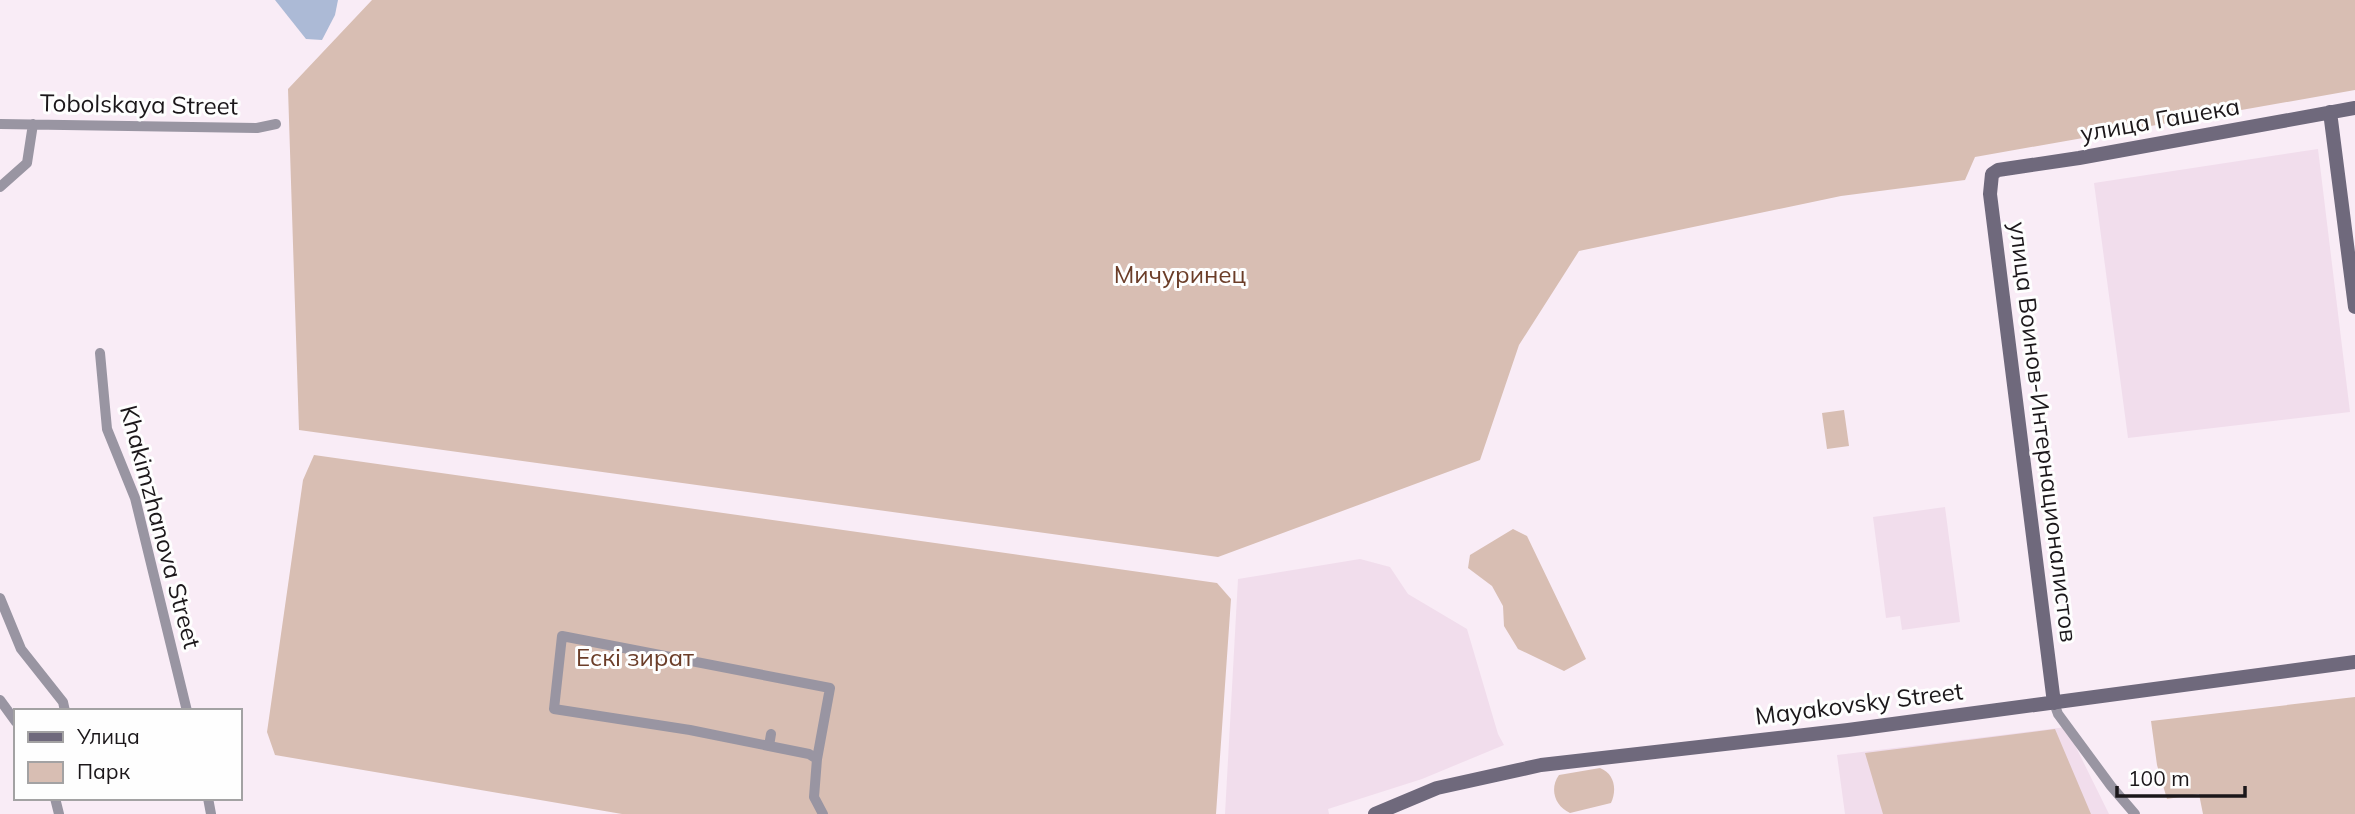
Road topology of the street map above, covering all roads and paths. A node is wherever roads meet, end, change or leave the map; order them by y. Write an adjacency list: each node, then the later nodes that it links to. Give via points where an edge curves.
1 (2355, 108): 2 (main road, улица Гашека)
2 (2330, 112): 6 (main road, улица Гашека); 8 (main road)
3 (0, 124): 4 (street, Tobolskaya Street)
4 (33, 124): 5 (street, Tobolskaya Street, via 257,128); 7 (street, via 27,163)
5 (276, 124)
6 (1998, 170): 13 (main road, улица Воинов-Интернационалистов, via 1992,174 1990,194)
7 (0, 187)
8 (2355, 307)
9 (100, 353): 15 (street, Khakimzhanova Street, via 107,429 135,498)
10 (0, 598): 14 (street, via 21,649)
11 (2355, 662): 13 (main road, Mayakovsky Street)
12 (0, 700): 16 (street)
13 (2054, 703): 21 (main road, Mayakovsky Street, via 1541,765 1437,788); 22 (street)
14 (65, 709)
15 (187, 709)
16 (14, 719)
17 (771, 734): 18 (street)
18 (769, 746): 19 (street); 19 (street, via 554,709 562,636 830,688)
19 (817, 759): 20 (street, via 814,797)
20 (823, 814)
21 (1375, 814)
22 (2135, 814)

